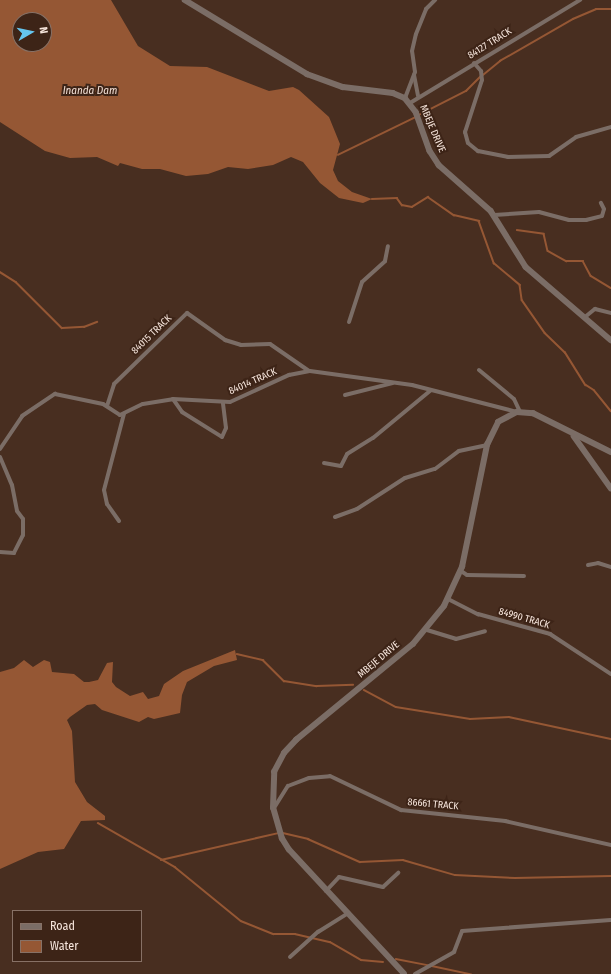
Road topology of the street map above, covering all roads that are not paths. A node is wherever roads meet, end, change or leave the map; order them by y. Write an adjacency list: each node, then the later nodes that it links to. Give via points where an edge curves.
1 (185, 0): 7 (street, MBEJE DRIVE, via 307,74 343,87 393,93)
2 (434, 0): 5 (street, via 426,9 416,34 412,51)
3 (580, 0): 4 (street, 84127 TRACK)
4 (474, 63): 6 (street, 84127 TRACK); 9 (street, via 481,71 482,80 465,132 468,143 478,151 517,158 548,156 576,137)
5 (414, 75): 6 (street); 7 (street)
6 (418, 96): 8 (street, 84127 TRACK)
7 (405, 98): 8 (street, MBEJE DRIVE)
8 (410, 103): 11 (street, MBEJE DRIVE, via 434,159)
9 (611, 127)
10 (601, 203): 11 (street, via 604,209 602,216 586,220 569,220 539,212)
11 (494, 215): 14 (street, MBEJE DRIVE, via 512,249 526,267)
12 (388, 246): 15 (street, via 385,260 362,282)
13 (611, 313): 14 (street, via 595,309)
14 (585, 317): 16 (street, MBEJE DRIVE)
15 (349, 322)
16 (611, 340)
17 (479, 370): 25 (street, via 514,399)
18 (310, 371): 19 (street, 84014 TRACK); 23 (street, 84014 TRACK, via 290,375 250,395); 24 (street, 84015 TRACK, via 270,344 240,345 225,340 187,313 114,384)
19 (396, 383): 20 (street, 84014 TRACK); 21 (street)
20 (431, 390): 25 (street, 84014 TRACK); 32 (street, via 373,438 347,454 341,466)
21 (345, 395)
22 (173, 399): 23 (street, 84014 TRACK); 23 (street, via 182,412 222,437 226,428); 26 (street, 84014 TRACK, via 143,404)
23 (223, 403)
24 (107, 406): 26 (street, via 114,413); 29 (street, via 66,394 55,394 22,416)
25 (518, 412): 27 (street, via 542,416); 28 (street, MBEJE DRIVE, via 498,422)
26 (124, 414): 35 (street, via 104,490 107,504)
27 (574, 435): 30 (street); 33 (street)
28 (487, 445): 34 (street, via 459,451 435,469 405,478 357,509); 39 (street, MBEJE DRIVE)
29 (0, 449)
30 (611, 452)
31 (0, 457): 36 (street, via 12,485 17,511 23,519 23,535 14,553)
32 (324, 463)
33 (611, 488)
34 (335, 517)
35 (119, 521)
36 (0, 552)
37 (588, 565): 38 (street, via 598,563)
38 (611, 567)
39 (460, 571): 40 (street, via 467,575); 41 (street, MBEJE DRIVE)
40 (524, 576)
41 (448, 599): 42 (street, MBEJE DRIVE); 44 (street, 84990 TRACK, via 478,614 550,634)
42 (427, 630): 43 (street, via 456,639); 45 (street, MBEJE DRIVE, via 289,747 274,772 271,791)
43 (486, 631)
44 (611, 674)
45 (274, 808): 46 (street, 86661 TRACK, via 288,786 308,778 330,776 401,810 505,821); 48 (street, MBEJE DRIVE, via 282,839)
46 (611, 845)
47 (398, 873): 48 (street, via 384,887 339,877)
48 (326, 891): 49 (street, MBEJE DRIVE)
49 (348, 913): 51 (street, via 318,932); 52 (street, MBEJE DRIVE)
50 (611, 920): 53 (street, via 462,931 454,952)
51 (290, 957)
52 (404, 974)
53 (415, 974)

